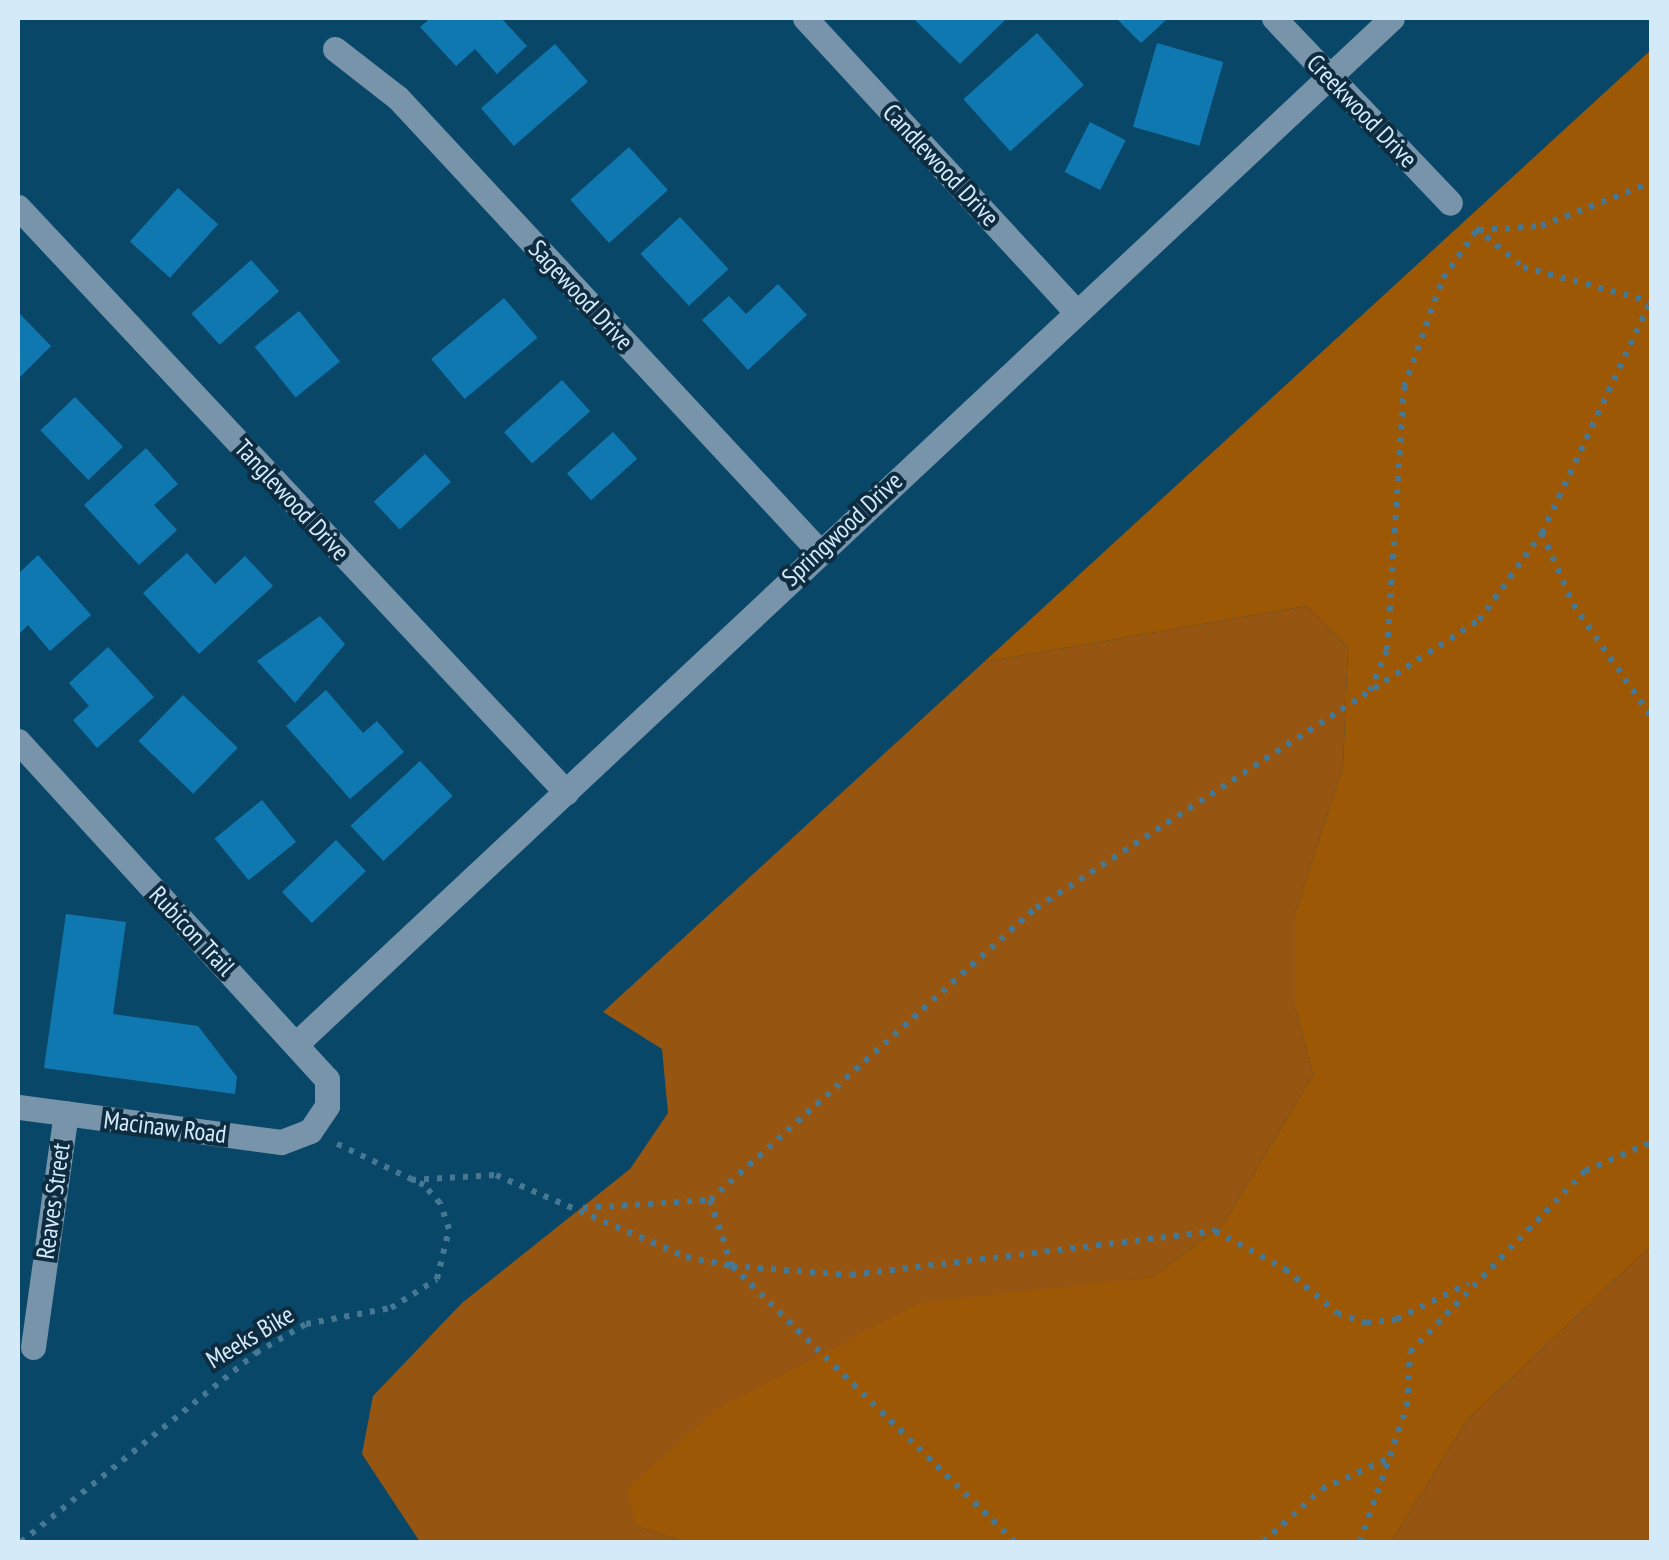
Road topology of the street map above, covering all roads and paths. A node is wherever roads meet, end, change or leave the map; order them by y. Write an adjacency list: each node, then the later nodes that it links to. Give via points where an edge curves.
1 (805, 18): 11 (street, Candlewood Drive)
2 (1274, 18): 5 (street, Creekwood Drive)
3 (1392, 18): 5 (street, Springwood Drive)
4 (334, 49): 13 (street, Sagewood Drive, via 398,98)
5 (1328, 76): 7 (street, Creekwood Drive); 11 (street, Springwood Drive)
6 (1652, 182): 9 (path, via 1542,226)
7 (1450, 202)
8 (18, 207): 17 (street, Tanglewood Drive)
9 (1478, 230): 10 (path, via 1522,267); 14 (path, via 1443,278 1404,387 1386,650)
10 (1651, 300): 12 (path)
11 (1076, 312): 13 (street, Springwood Drive)
12 (1542, 533): 14 (path, via 1480,620); 15 (path, via 1592,634)
13 (818, 550): 17 (street, Springwood Drive)
14 (1370, 691): 24 (path, via 1036,908)
15 (1652, 718)
16 (18, 741): 18 (street, Rubicon Trail)
17 (566, 792): 18 (street, Springwood Drive)
18 (296, 1044): 21 (street, Rubicon Trail, via 327,1079 327,1106)
19 (18, 1107): 20 (street, Macinaw Road)
20 (66, 1114): 21 (street, Macinaw Road, via 281,1142); 28 (street, Reaves Street)
21 (310, 1130): 23 (path, Meeks Bike)
22 (1652, 1142): 27 (path, via 1585,1171)
23 (412, 1180): 25 (path, via 496,1175); 30 (path, Meeks Bike, via 440,1203 449,1228 437,1279 391,1308 306,1324 256,1353)
24 (710, 1200): 25 (path); 26 (path)
25 (583, 1208): 26 (path, via 686,1257)
26 (732, 1266): 27 (path, via 850,1275 1215,1231 1285,1269 1337,1314 1366,1322 1397,1319); 31 (path)
27 (1470, 1283): 29 (path, via 1410,1352)
28 (33, 1348)
29 (1390, 1458): 32 (path, via 1322,1489); 33 (path)
30 (20, 1542)
31 (1015, 1542)
32 (1263, 1542)
33 (1360, 1542)

